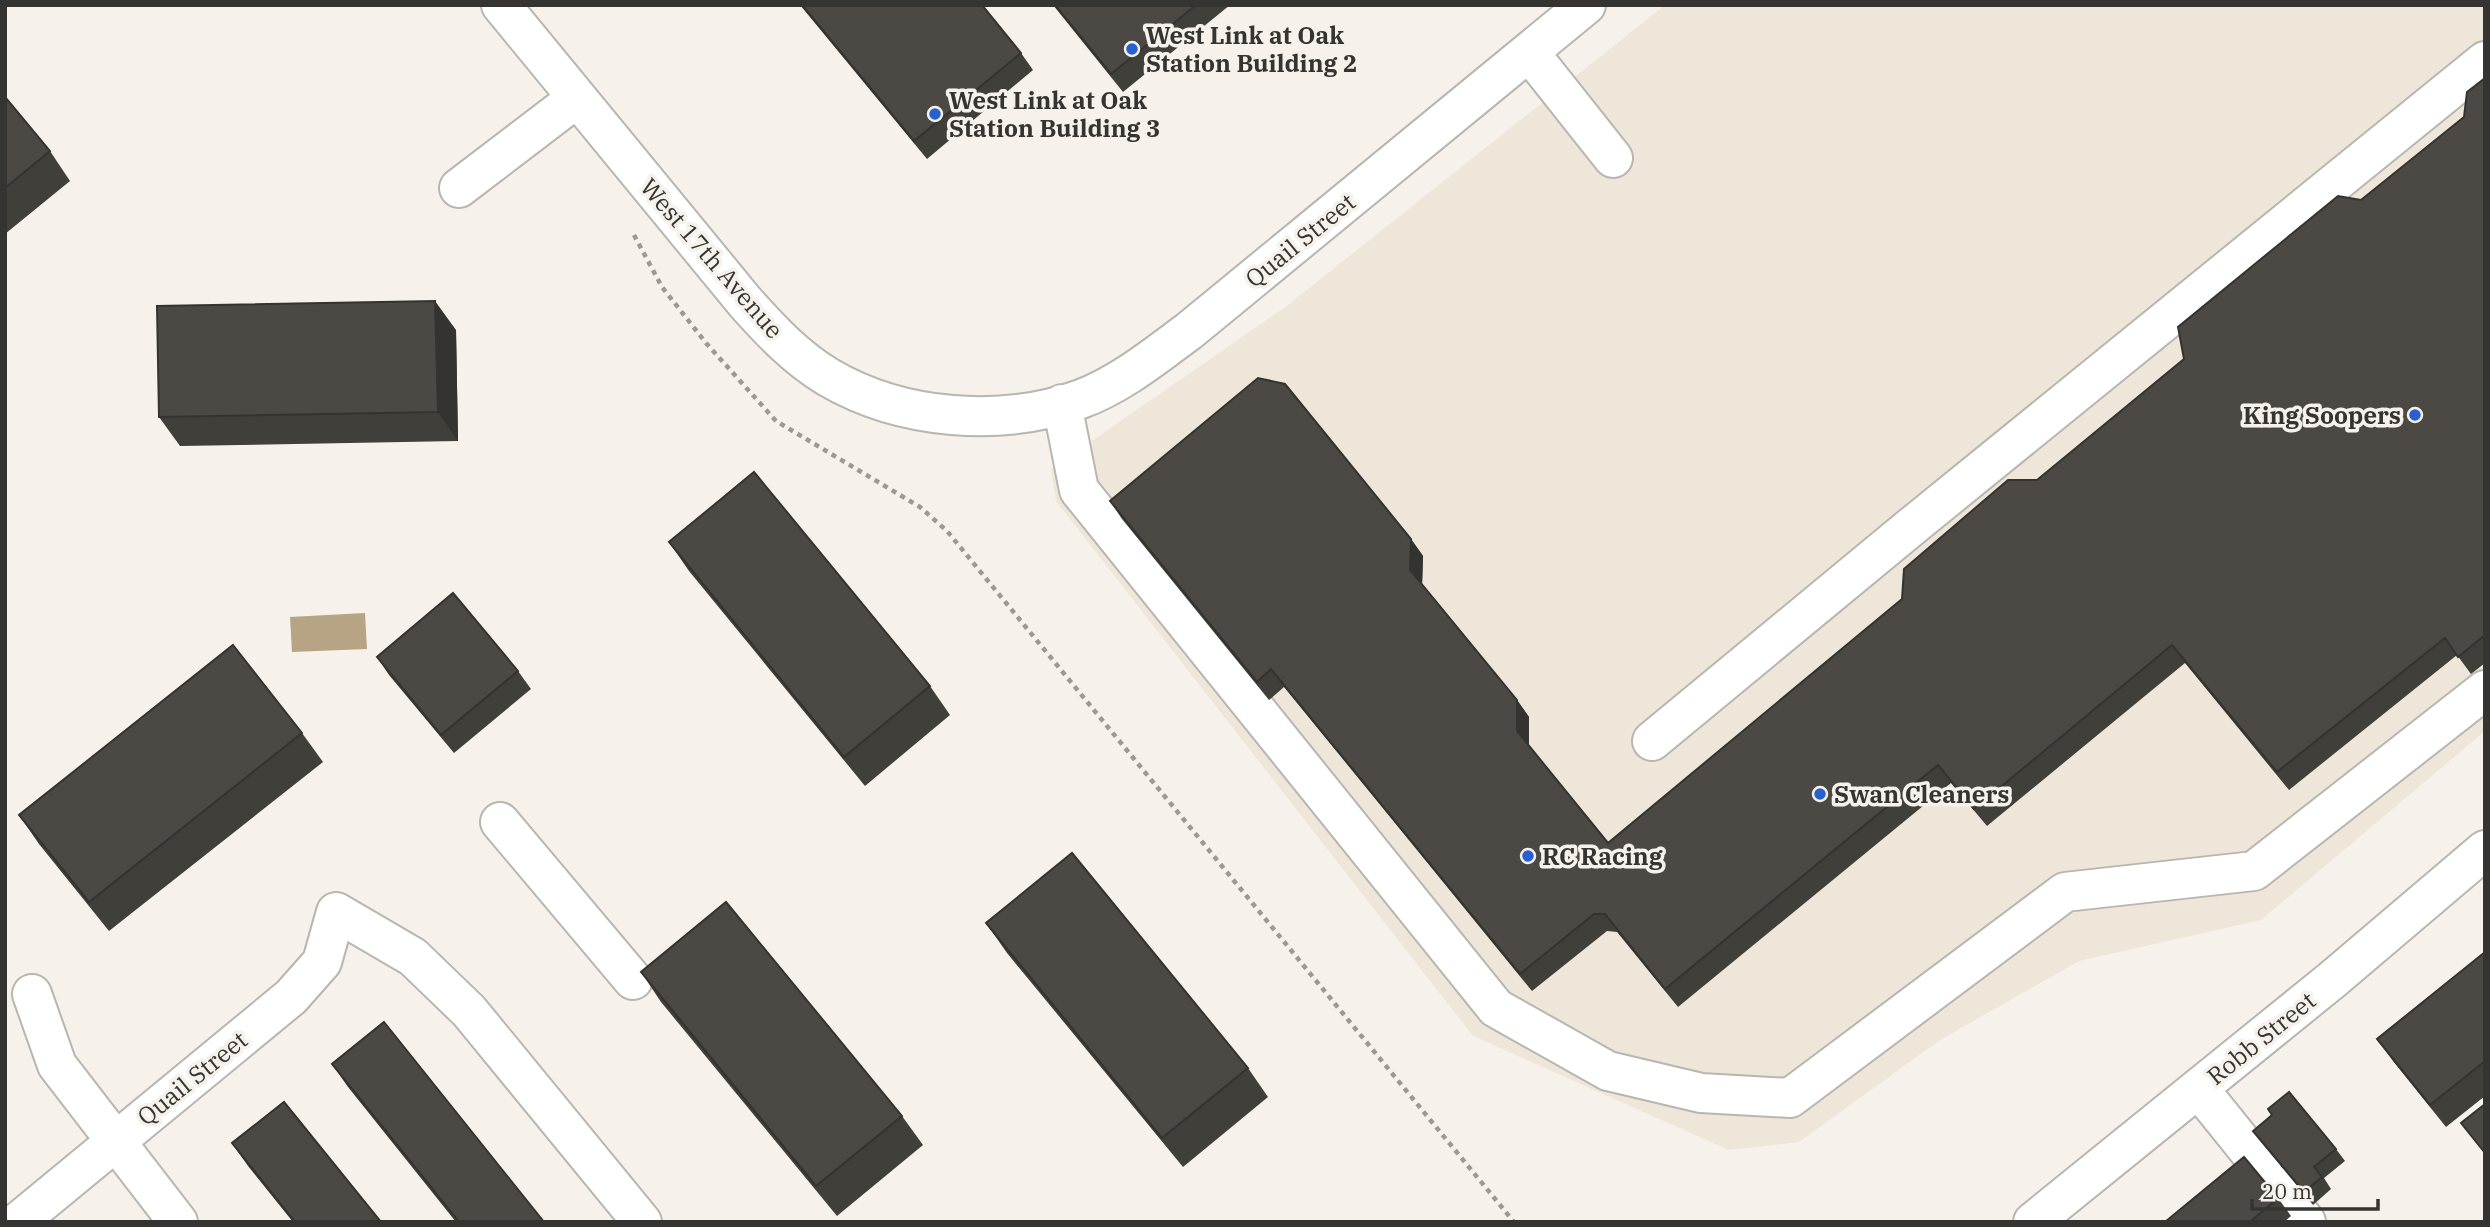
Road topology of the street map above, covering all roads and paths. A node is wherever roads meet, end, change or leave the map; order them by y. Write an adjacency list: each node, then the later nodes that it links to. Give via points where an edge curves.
1 (500, 5): 5 (street, West 17th Avenue)
2 (1586, 5): 3 (street, Quail Street)
3 (1529, 52): 6 (street); 9 (street, Quail Street, via 1160,353 1118,381)
4 (2485, 61): 12 (street)
5 (576, 98): 7 (street); 10 (street, West 17th Avenue, via 746,302 798,355 841,384 882,400 916,410)
6 (1613, 158)
7 (459, 188)
8 (630, 229): 22 (path, via 663,288 776,421 919,507 947,531)
9 (1062, 404): 10 (street, Quail Street); 11 (street, via 1079,490 1496,1008 1608,1071 1701,1093 1790,1098 2065,892 2254,871)
10 (984, 415)
11 (2485, 690)
12 (1653, 741)
13 (500, 822): 15 (street)
14 (2485, 850): 17 (street, Robb Street)
15 (633, 980)
16 (32, 994): 18 (street, via 57,1065)
17 (2199, 1089): 23 (street, Robb Street); 24 (street)
18 (116, 1140): 19 (street, Quail Street); 20 (street); 21 (street, Quail Street, via 291,997 322,962 336,912 413,957 469,1012)
19 (18, 1222)
20 (178, 1222)
21 (642, 1222)
22 (1514, 1222)
23 (2034, 1222)
24 (2306, 1222)

